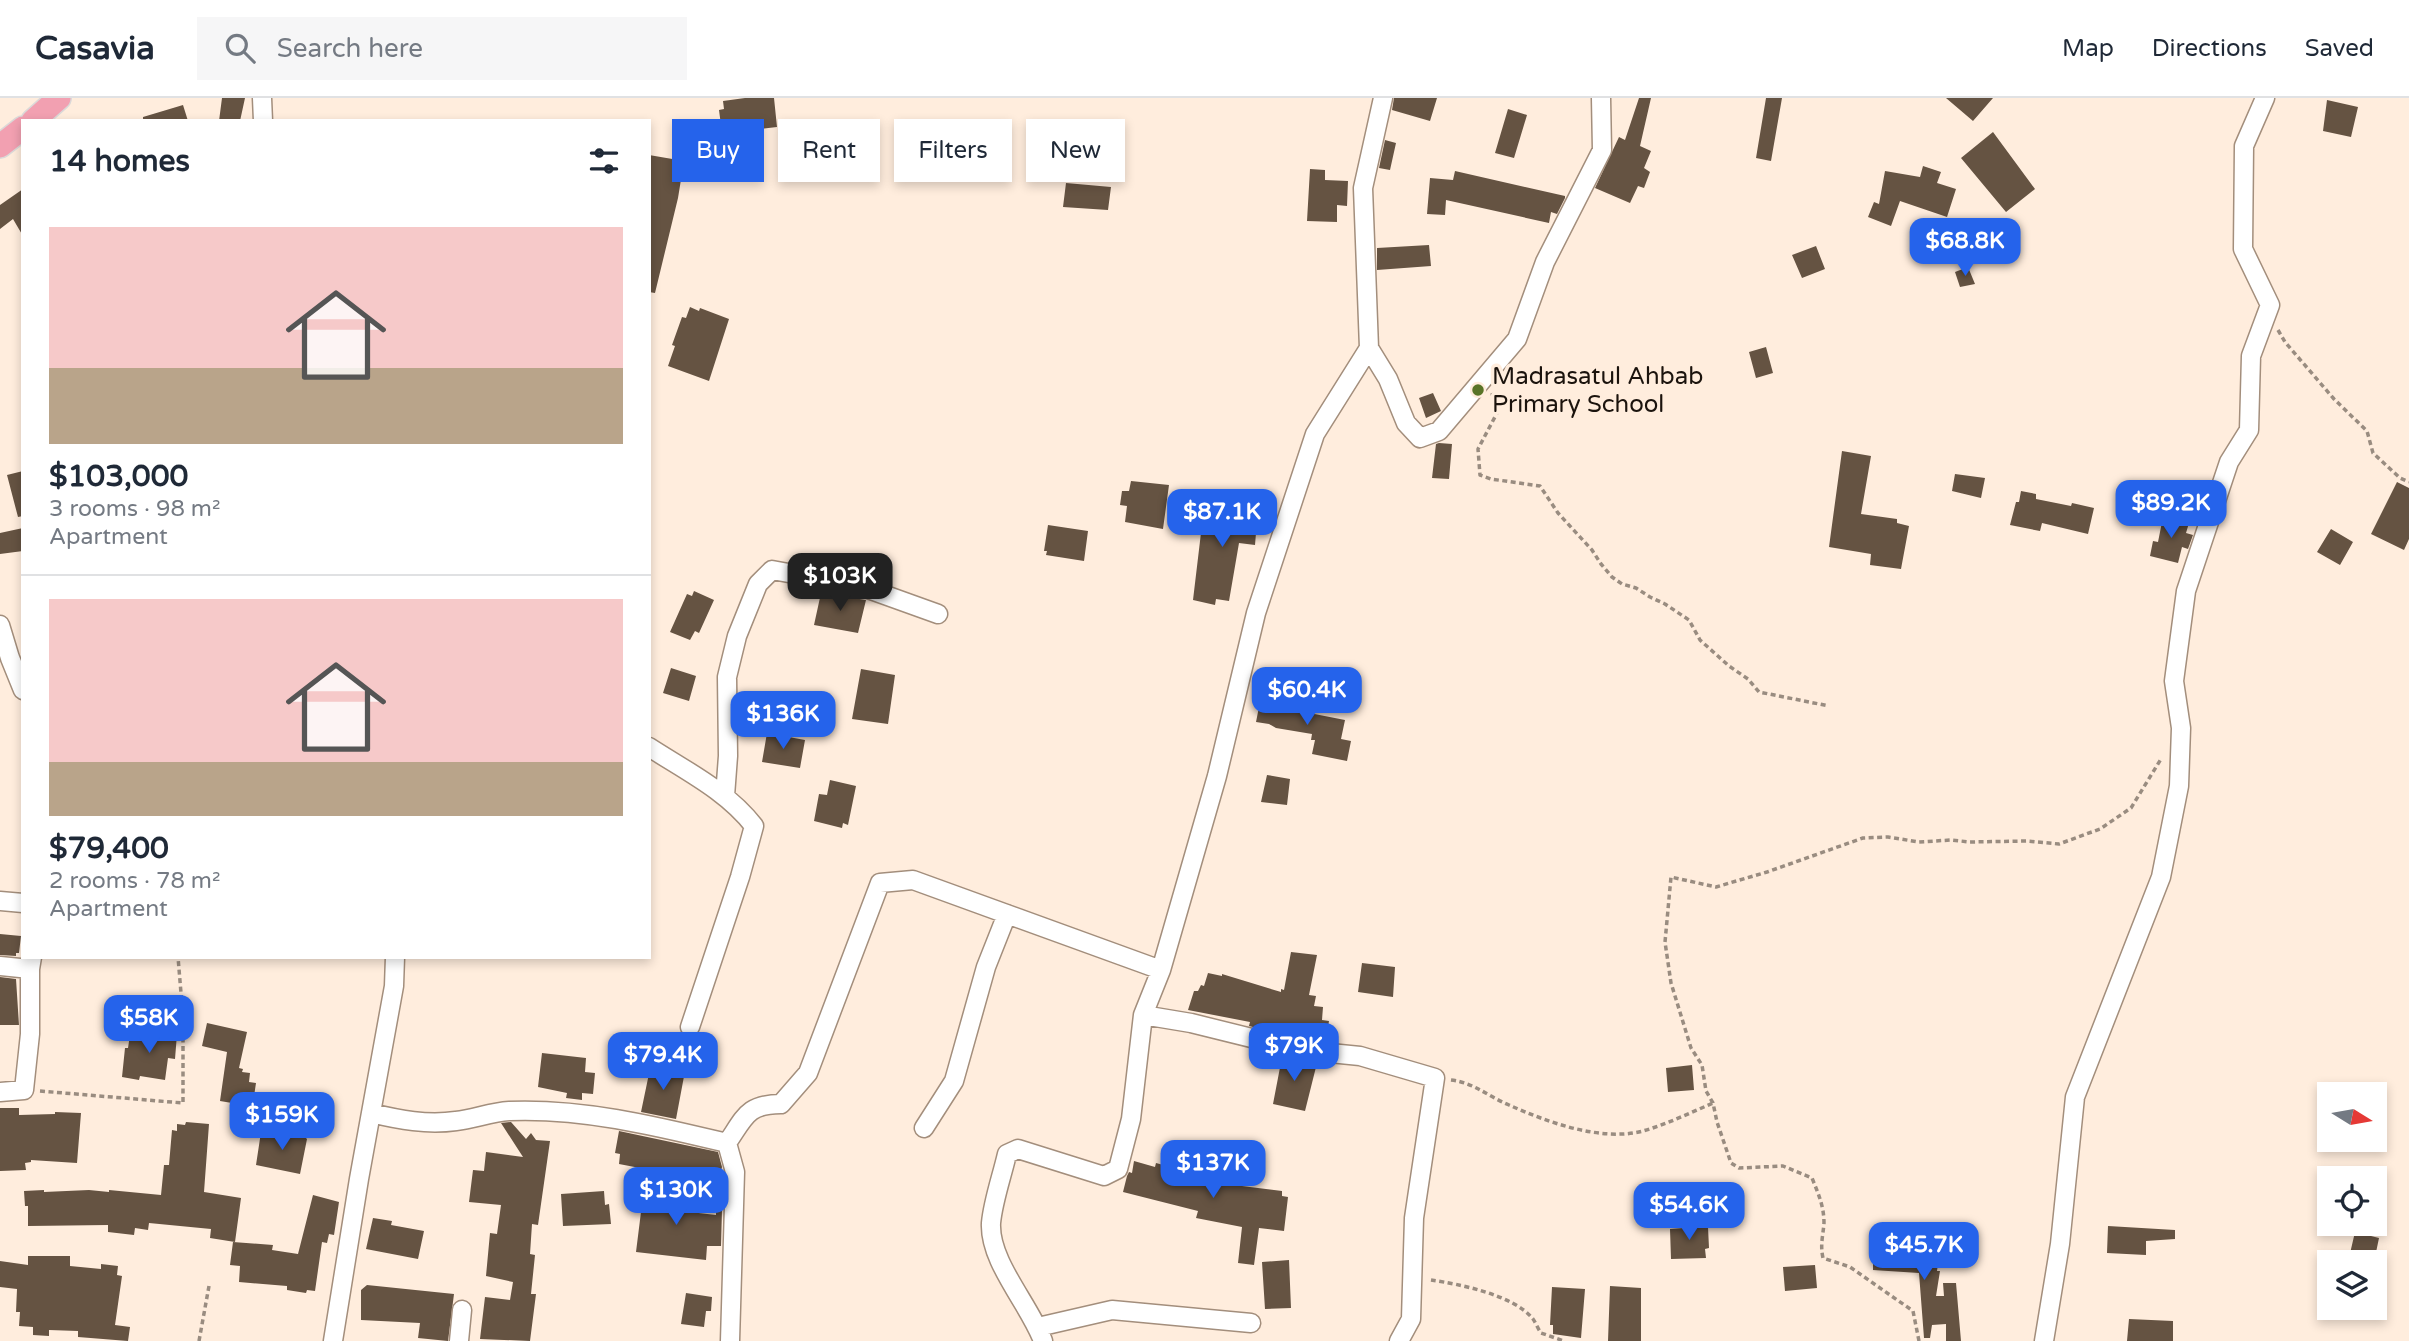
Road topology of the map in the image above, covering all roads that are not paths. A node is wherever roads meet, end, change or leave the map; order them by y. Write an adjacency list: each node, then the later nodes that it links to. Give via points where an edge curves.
1 (60, 98): 6 (main road)
2 (262, 98): 7 (street)
3 (1382, 98): 10 (street, via 1363,188)
4 (1601, 98): 10 (street, via 1602,150 1545,262 1517,339 1439,431 1420,438 1406,423)
5 (2265, 98): 36 (street, via 2244,146 2243,248 2270,305 2251,356 2249,430 2229,462 2186,591 2174,681 2181,728 2179,786 2161,877 2075,1097 2060,1244)
6 (35, 119)
7 (262, 119)
8 (21, 130): 9 (main road)
9 (0, 146)
10 (1369, 348): 22 (street, via 1315,434 1256,613 1217,776)
11 (938, 614): 15 (street, via 860,586 772,570 758,584 727,677)
12 (0, 625): 13 (street)
13 (21, 685)
14 (651, 748): 15 (street)
15 (725, 796): 24 (street, via 754,826)
16 (0, 901): 17 (street)
17 (21, 903)
18 (1007, 914): 22 (street); 27 (street, via 986,967 954,1081); 28 (street, via 914,880 880,883 808,1073 781,1104 750,1110)
19 (395, 959): 26 (street)
20 (31, 963): 21 (street); 25 (street, via 24,1090)
21 (0, 967)
22 (1161, 970): 23 (street)
23 (1143, 1015): 31 (street, via 1130,1119 1118,1168 1104,1176 1017,1149 1007,1154 991,1224 997,1256); 35 (street, via 1300,1050 1360,1056 1435,1078 1414,1218 1411,1319)
24 (690, 1027)
25 (0, 1092)
26 (371, 1113): 28 (street, via 412,1123 507,1111 632,1120); 32 (street)
27 (924, 1128)
28 (727, 1143): 34 (street, via 735,1172)
29 (462, 1310): 33 (street)
30 (1251, 1323): 31 (street, via 1112,1310)
31 (1041, 1334)
32 (333, 1341)
33 (459, 1341)
34 (730, 1341)
35 (1399, 1341)
36 (2044, 1341)

